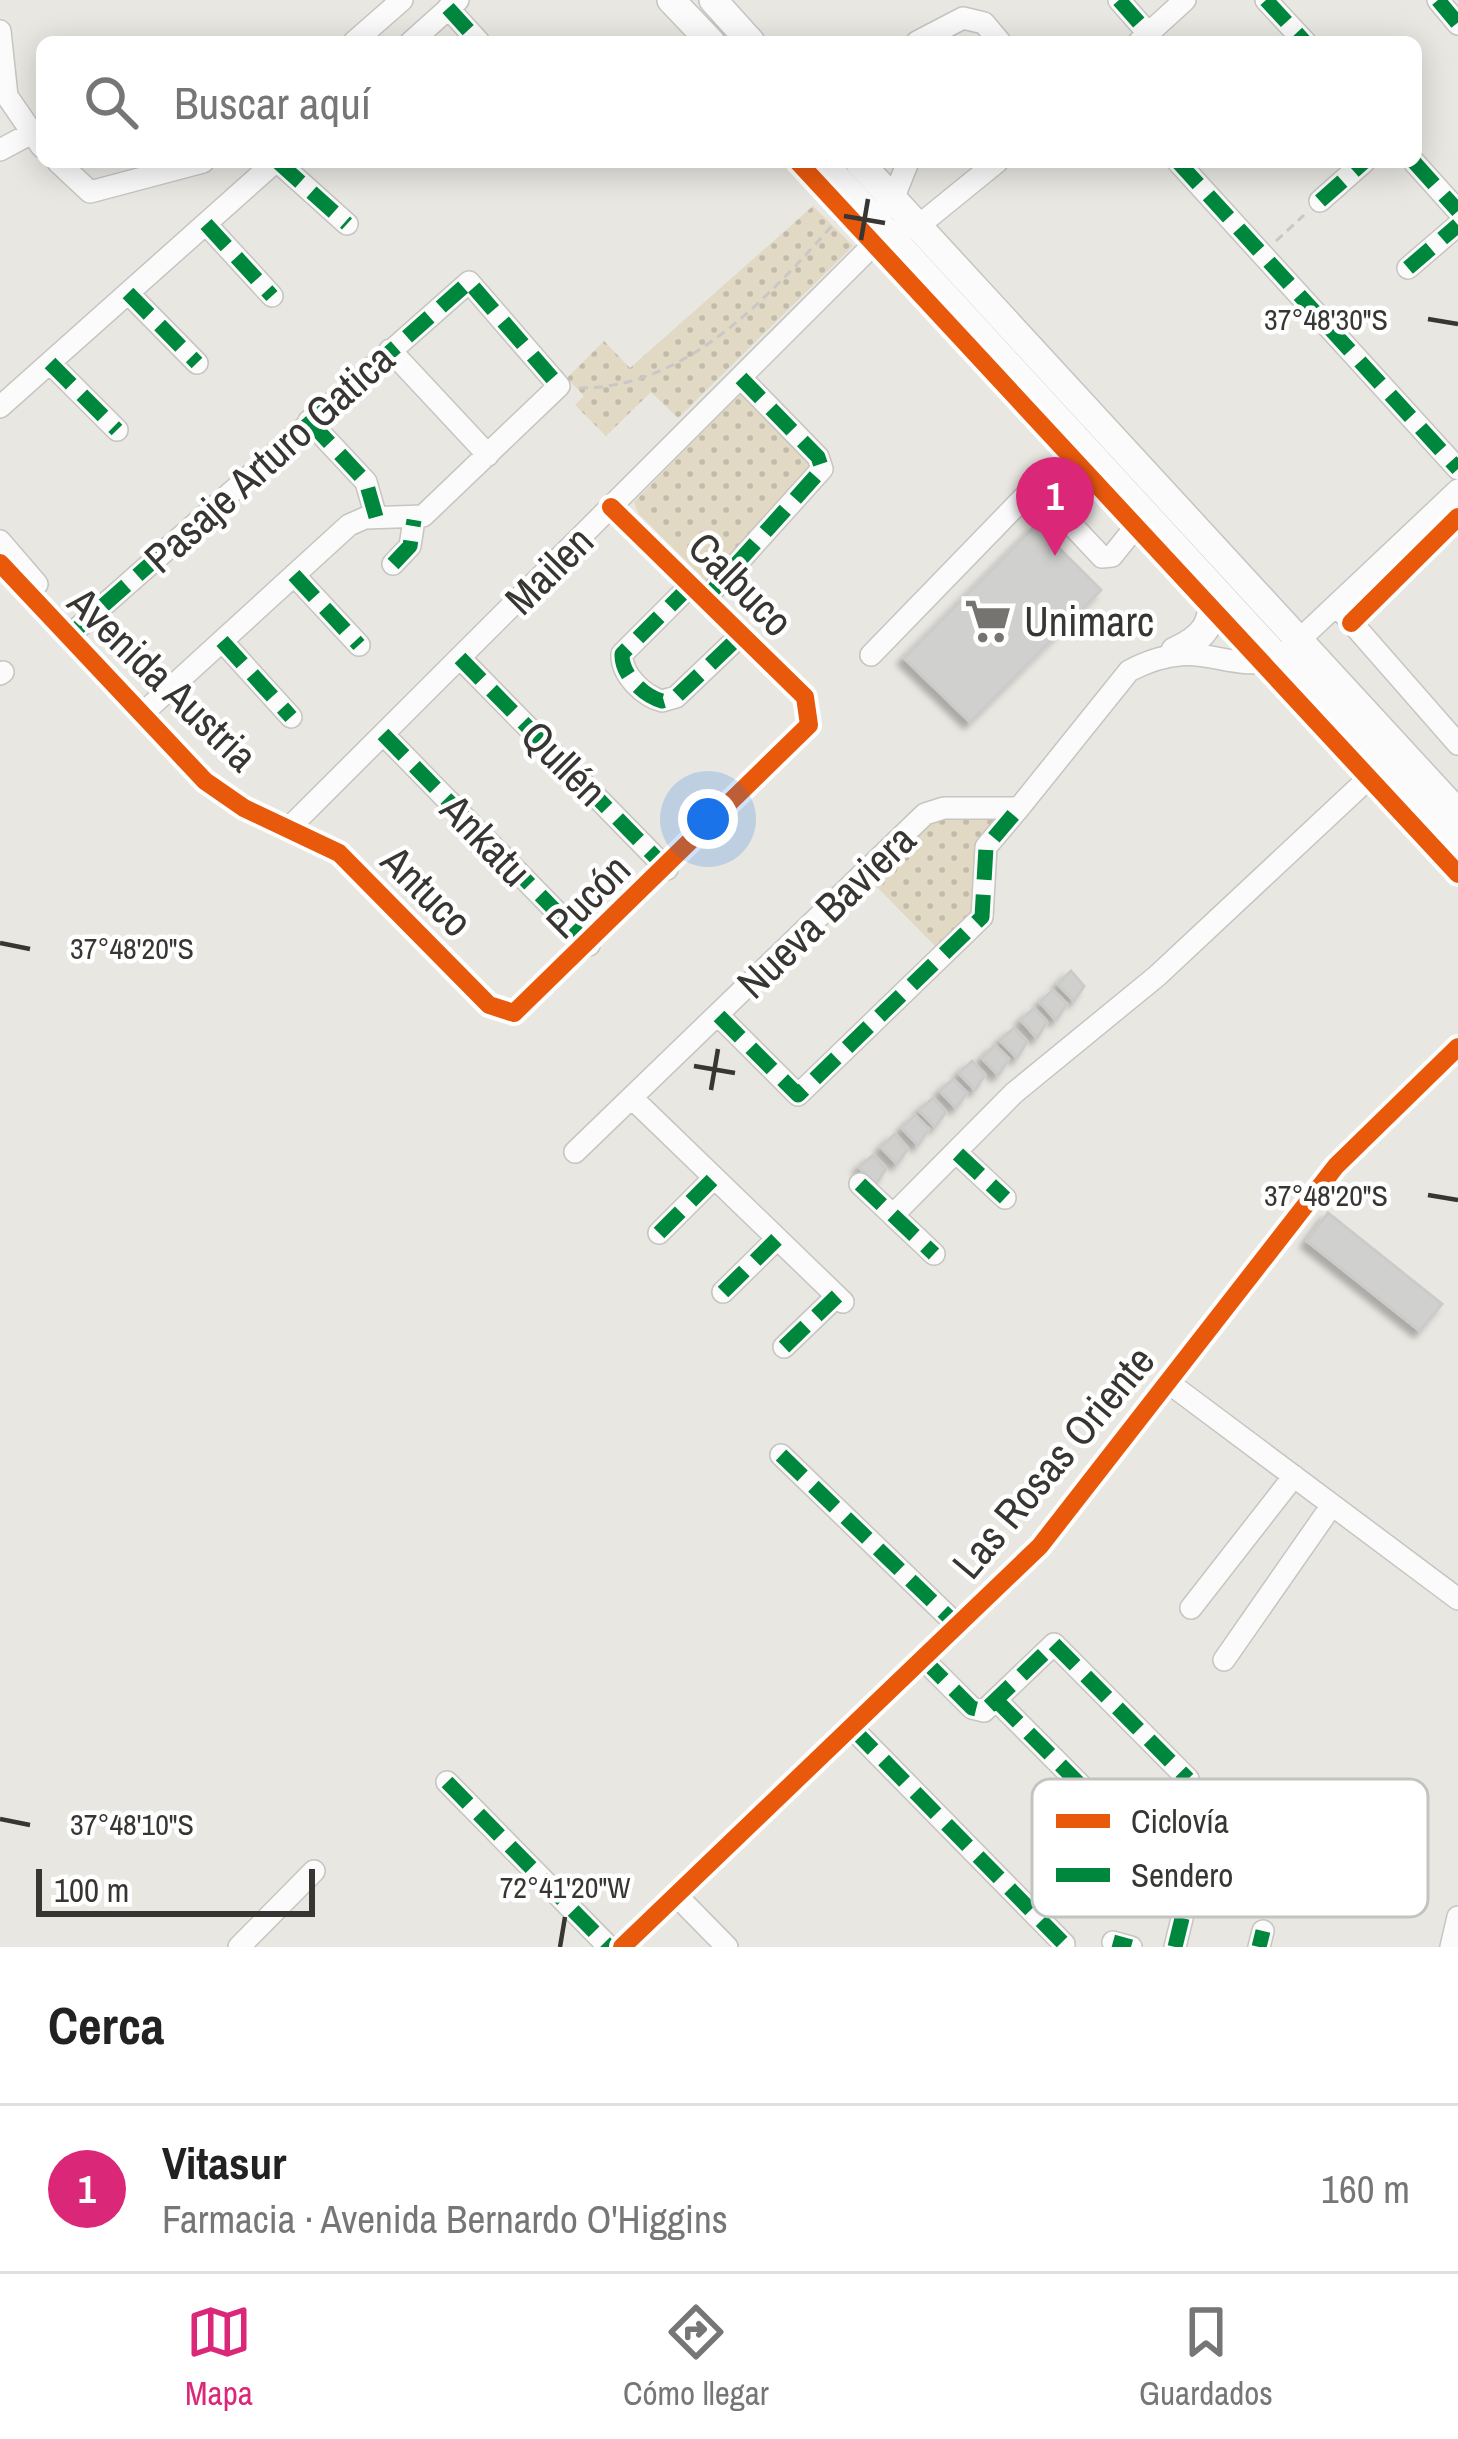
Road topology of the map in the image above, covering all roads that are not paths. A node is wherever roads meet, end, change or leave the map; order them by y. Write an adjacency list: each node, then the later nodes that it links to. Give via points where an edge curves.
1 (402, 0): 11 (street)
2 (671, 0): 14 (main road)
3 (713, 0): 15 (main road)
4 (1118, 0): 18 (street)
5 (1185, 0): 19 (street)
6 (1266, 0): 20 (street)
7 (1438, 0): 9 (street)
8 (453, 4): 12 (street); 13 (street)
9 (1458, 24)
10 (0, 31): 21 (street, via 7,96)
11 (361, 36)
12 (418, 36)
13 (475, 36)
14 (705, 36)
15 (746, 36)
16 (928, 36): 17 (street, via 963,18)
17 (995, 36)
18 (1143, 36)
19 (1146, 36)
20 (1299, 36)
21 (35, 141): 22 (street)
22 (0, 150)
23 (64, 168): 24 (street, via 90,192)
24 (180, 168)
25 (270, 168): 36 (street)
26 (284, 168): 37 (street)
27 (828, 168): 38 (main road)
28 (861, 168): 38 (main road)
29 (905, 168): 38 (street)
30 (990, 168): 40 (street)
31 (1183, 168): 54 (street)
32 (1357, 168): 34 (street)
33 (1419, 168): 35 (street)
34 (1320, 201)
35 (1458, 211)
36 (206, 224): 42 (street); 43 (street)
37 (347, 224)
38 (882, 224): 40 (main road); 47 (street, Mailen); 52 (main road)
39 (1458, 225): 41 (street)
40 (917, 227): 51 (main road)
41 (1408, 268)
42 (128, 293): 45 (street); 46 (street)
43 (272, 296)
44 (390, 350): 49 (street, Pasaje Arturo Gatica); 53 (street); 53 (street, Pasaje Arturo Gatica, via 469,282 559,386)
45 (50, 363): 48 (street); 50 (street)
46 (197, 363)
47 (741, 378): 57 (street, Mailen); 66 (street, via 822,469)
48 (0, 407)
49 (310, 421): 59 (street, via 366,482); 69 (street, Pasaje Arturo Gatica)
50 (117, 430)
51 (1109, 431): 52 (main road); 72 (main road)
52 (1088, 451): 55 (street); 58 (main road)
53 (488, 455): 60 (street)
54 (1458, 470)
55 (1035, 486): 58 (street, via 1102,557 1112,556); 74 (street)
56 (1454, 504): 67 (street)
57 (611, 507): 66 (street, Calbuco); 75 (street, Mailen)
58 (1145, 515): 65 (main road)
59 (376, 518): 60 (street); 64 (street, via 349,525)
60 (414, 520): 63 (street, via 410,546)
61 (0, 541): 69 (street, Avenida Austria)
62 (0, 563): 69 (street, Avenida Austria)
63 (394, 564)
64 (294, 575): 70 (street); 71 (street)
65 (1215, 590): 72 (main road); 73 (main road, via 1203,637)
66 (698, 592): 68 (street, Calbuco); 68 (street, via 622,654 626,673 652,698 668,701)
67 (1338, 607): 72 (street); 80 (street)
68 (741, 634): 77 (street, Calbuco, via 805,697)
69 (70, 635): 76 (street, Avenida Austria)
70 (222, 640): 76 (street); 78 (street)
71 (359, 644)
72 (1290, 650): 73 (street, via 1262,662); 81 (main road); 83 (main road)
73 (1175, 651): 82 (street, via 1129,671)
74 (871, 655)
75 (460, 658): 79 (street, Mailen); 86 (street, Qullén)
76 (142, 714): 84 (street, Avenida Austria, via 205,781)
77 (811, 716): 86 (street, Pucón, via 805,733)
78 (291, 717)
79 (383, 734): 84 (street, Mailen); 87 (street, Ankatu)
80 (1458, 744)
81 (1387, 761): 85 (main road); 93 (street, via 1157,976 1014,1094)
82 (1019, 808): 89 (street, Nueva Baviera, via 925,814); 89 (street, via 986,848 982,917 798,1095)
83 (1458, 813)
84 (290, 827): 88 (street, Antuco, via 339,853 489,1005)
85 (1458, 841)
86 (667, 868): 87 (street, Pucón)
87 (589, 945): 88 (street, Pucón, via 526,1007)
88 (508, 1014)
89 (719, 1016): 91 (street, Nueva Baviera)
90 (1458, 1047): 103 (street, Las Rosas Oriente, via 1336,1166)
91 (632, 1098): 92 (street, Nueva Baviera); 94 (street)
92 (574, 1152)
93 (958, 1154): 96 (street); 97 (street)
94 (714, 1178): 98 (street); 99 (street)
95 (860, 1184): 97 (street)
96 (1006, 1198)
97 (893, 1215): 100 (street)
98 (658, 1233)
99 (777, 1239): 101 (street); 102 (street, via 840,1299)
100 (934, 1254)
101 (723, 1292)
102 (784, 1347)
103 (1169, 1383): 105 (street); 109 (street, Las Rosas Oriente, via 1040,1546)
104 (781, 1455): 109 (street)
105 (1294, 1476): 106 (street); 108 (street)
106 (1332, 1505): 107 (street); 111 (street)
107 (1458, 1599)
108 (1191, 1608)
109 (958, 1626): 110 (street, Las Rosas Oriente)
110 (922, 1658): 112 (street, via 972,1708 984,1711); 113 (street, Las Rosas Oriente)
111 (1224, 1660)
112 (998, 1701): 114 (street); 115 (street, via 1054,1644)
113 (852, 1728): 118 (street, Las Rosas Oriente); 119 (street)
114 (1075, 1779)
115 (1188, 1779)
116 (448, 1782): 125 (street)
117 (314, 1870): 124 (street)
118 (677, 1895): 126 (street, Las Rosas Oriente); 127 (street)
119 (1032, 1911)
120 (1038, 1917): 123 (street)
121 (1182, 1917): 128 (street)
122 (1458, 1917): 129 (street)
123 (1064, 1944)
124 (239, 1947)
125 (608, 1947)
126 (622, 1947)
127 (728, 1947)
128 (1175, 1947)
129 (1451, 1947)

